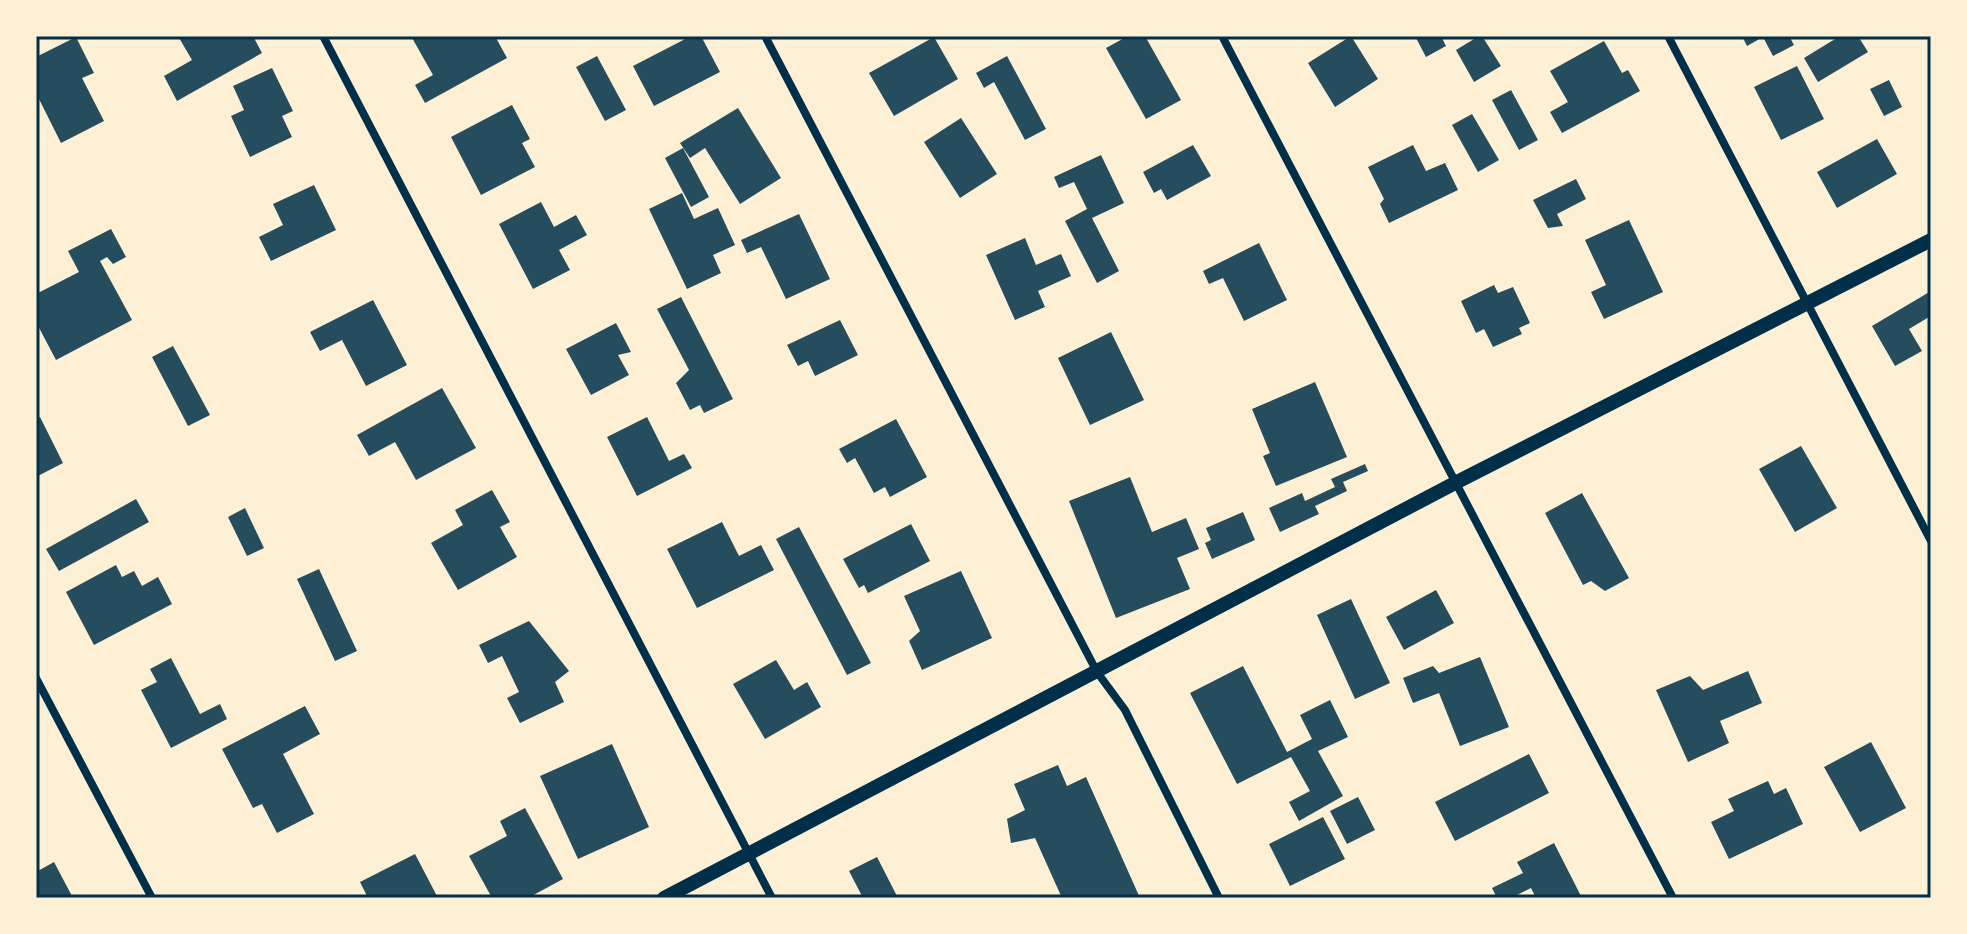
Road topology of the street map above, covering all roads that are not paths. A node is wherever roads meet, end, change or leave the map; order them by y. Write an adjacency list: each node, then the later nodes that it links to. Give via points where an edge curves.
1 (323, 36): 11 (street)
2 (765, 36): 9 (street)
3 (1222, 36): 7 (street)
4 (1668, 36): 6 (street)
5 (1931, 240): 6 (street)
6 (1807, 304): 7 (street); 8 (street)
7 (1457, 482): 9 (street); 16 (street)
8 (1931, 541)
9 (1097, 672): 11 (street); 15 (street, via 1125,710)
10 (36, 678): 12 (street)
11 (748, 854): 13 (street); 14 (street)
12 (152, 898)
13 (664, 898)
14 (772, 898)
15 (1219, 898)
16 (1673, 898)

